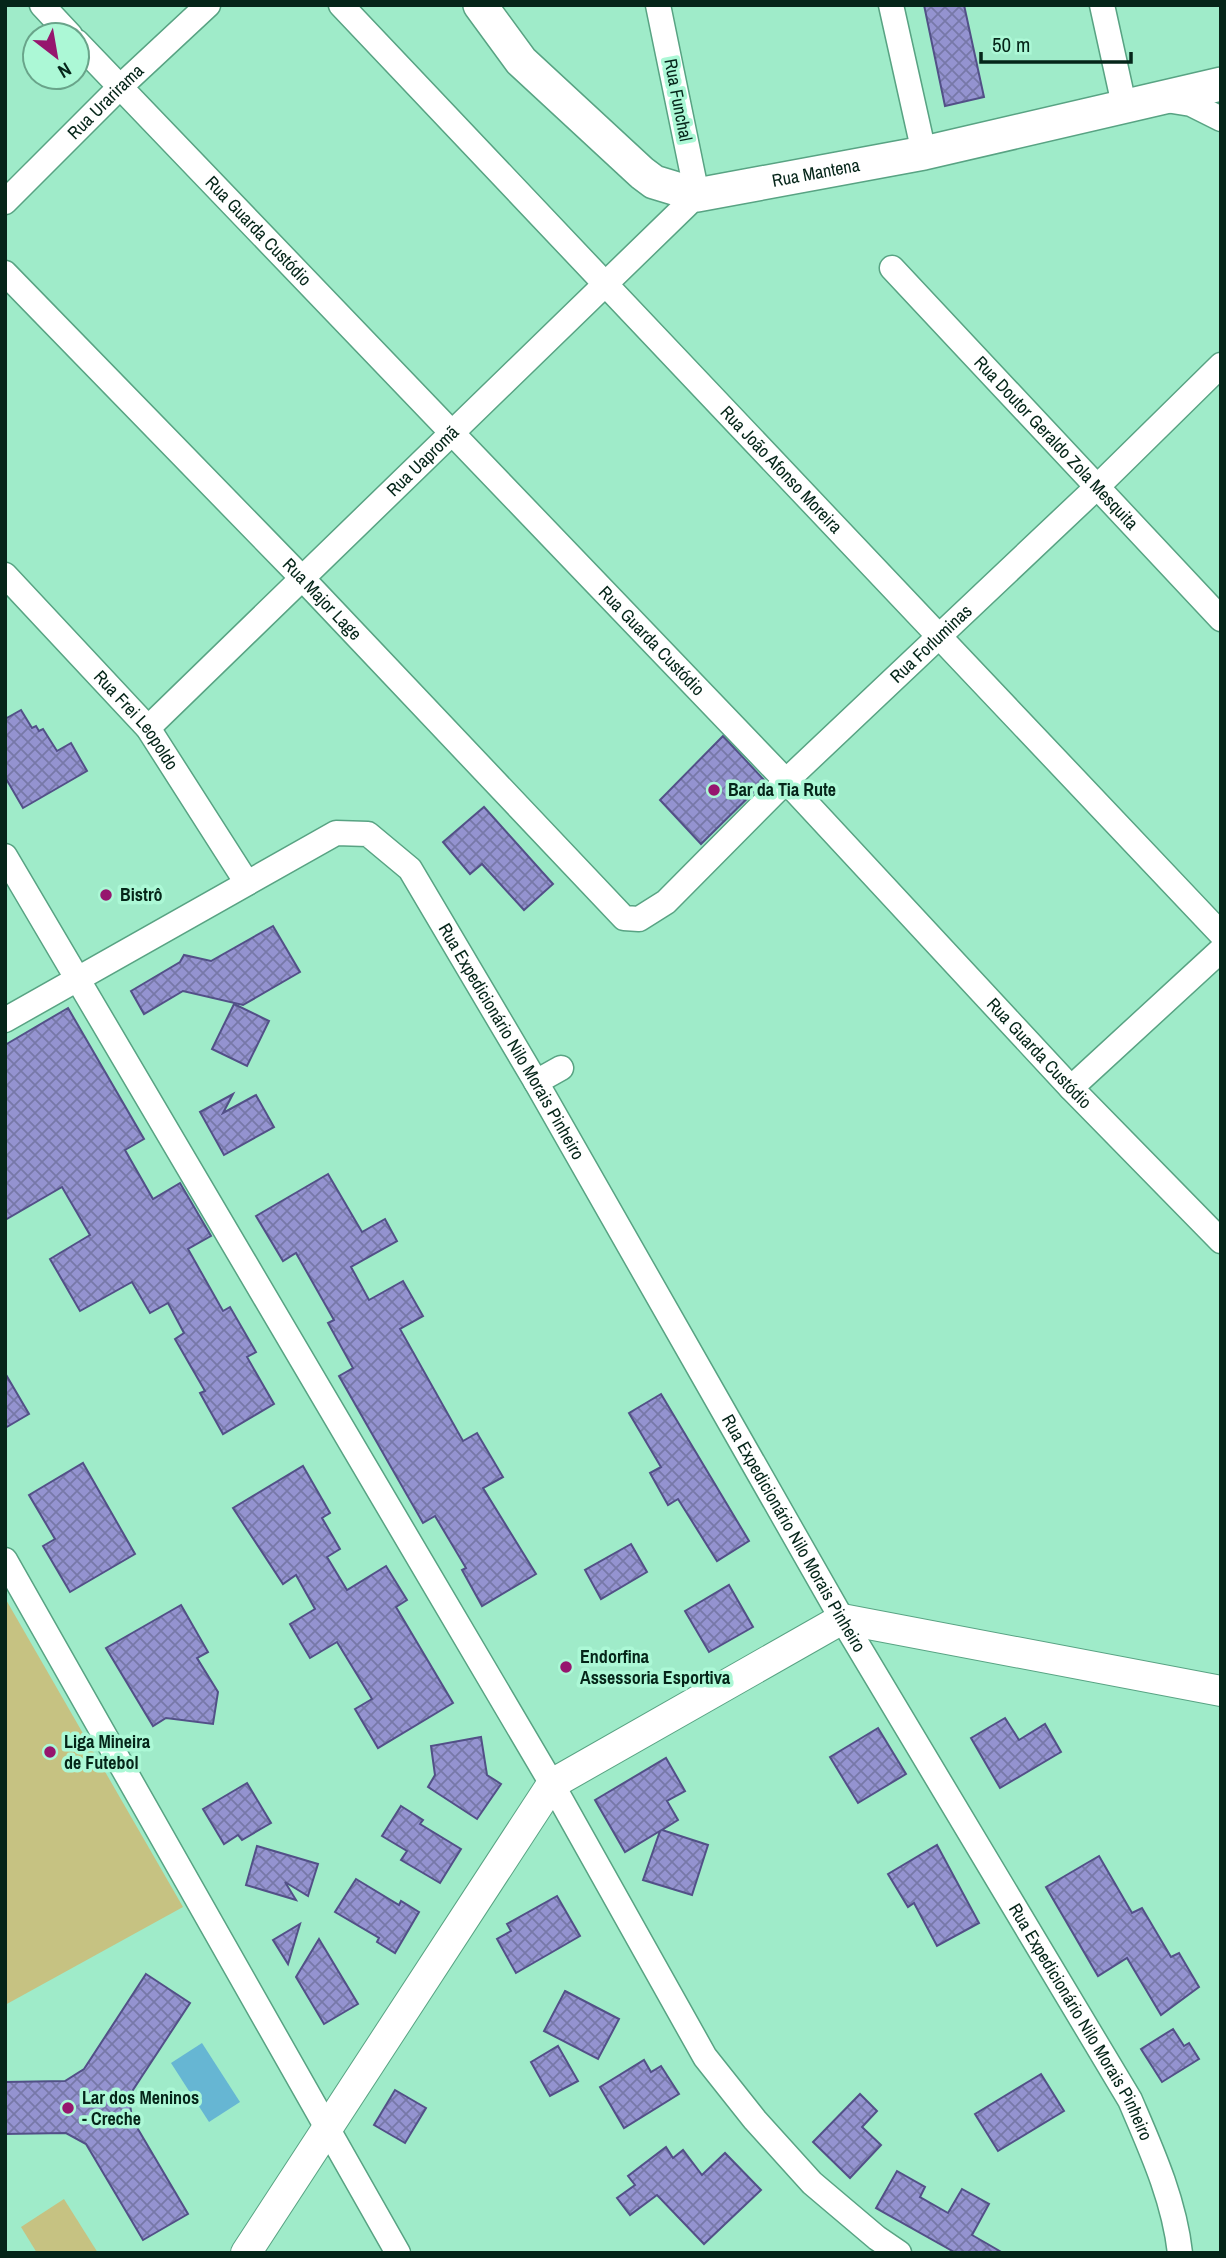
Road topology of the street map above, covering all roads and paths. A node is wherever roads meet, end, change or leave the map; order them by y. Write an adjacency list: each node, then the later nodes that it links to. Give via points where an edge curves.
1 (41, 5): 8 (street)
2 (208, 5): 11 (street, Rua Urarirama)
3 (341, 5): 19 (street, Rua João Afonso Moreira)
4 (480, 5): 15 (main road, Rua Mantena, via 521,61 642,173 654,182)
5 (659, 5): 15 (street, Rua Funchal)
6 (891, 5): 14 (street)
7 (1102, 5): 12 (street)
8 (56, 21)
9 (91, 57): 11 (street, Rua Guarda Custódio)
10 (1221, 84): 12 (main road, Rua Mantena)
11 (120, 87): 16 (street, Rua Urarirama); 21 (street, Rua Guarda Custódio)
12 (1137, 102): 13 (street, via 1191,104); 14 (main road, Rua Mantena)
13 (1221, 119)
14 (924, 153): 15 (main road, Rua Mantena)
15 (697, 195): 19 (street, Rua Uapromã)
16 (5, 202)
17 (892, 268): 22 (street, Rua Doutor Geraldo Zola Mesquita)
18 (5, 272): 24 (street, Rua Major Lage)
19 (606, 283): 21 (street, Rua Uapromã); 26 (street, Rua João Afonso Moreira)
20 (1221, 365): 22 (street, Rua Forluminas)
21 (451, 434): 24 (street, Rua Uapromã); 28 (street, Rua Guarda Custódio)
22 (1096, 488): 25 (street, Rua Doutor Geraldo Zola Mesquita); 26 (street, Rua Forluminas)
23 (5, 575): 27 (street, Rua Frei Leopoldo)
24 (302, 578): 27 (street, Rua Uapromã); 31 (street, Rua Major Lage, via 610,907 624,918)
25 (1221, 619)
26 (941, 636): 28 (street, Rua Forluminas); 32 (street, Rua João Afonso Moreira)
27 (148, 728): 30 (street, Rua Frei Leopoldo)
28 (786, 781): 31 (street, Rua Forluminas, via 666,902); 38 (street, Rua Guarda Custódio)
29 (5, 856): 34 (street)
30 (247, 883): 34 (street); 37 (street, Rua Expedicionário Nilo Morais Pinheiro, via 336,832 368,834 410,869)
31 (639, 919)
32 (1221, 934)
33 (1221, 950): 38 (street)
34 (78, 979): 35 (street); 43 (street)
35 (5, 1020)
36 (561, 1068): 37 (street)
37 (536, 1082): 41 (street, Rua Expedicionário Nilo Morais Pinheiro)
38 (1071, 1088): 39 (street, Rua Guarda Custódio)
39 (1221, 1241)
40 (5, 1560): 44 (street)
41 (842, 1619): 42 (street); 43 (street); 48 (street, Rua Expedicionário Nilo Morais Pinheiro, via 1130,2100 1157,2163)
42 (1221, 1691)
43 (552, 1784): 44 (street); 47 (street, via 705,2057 812,2183)
44 (328, 2130): 45 (street); 46 (street)
45 (246, 2253)
46 (398, 2253)
47 (899, 2253)
48 (1180, 2253)

